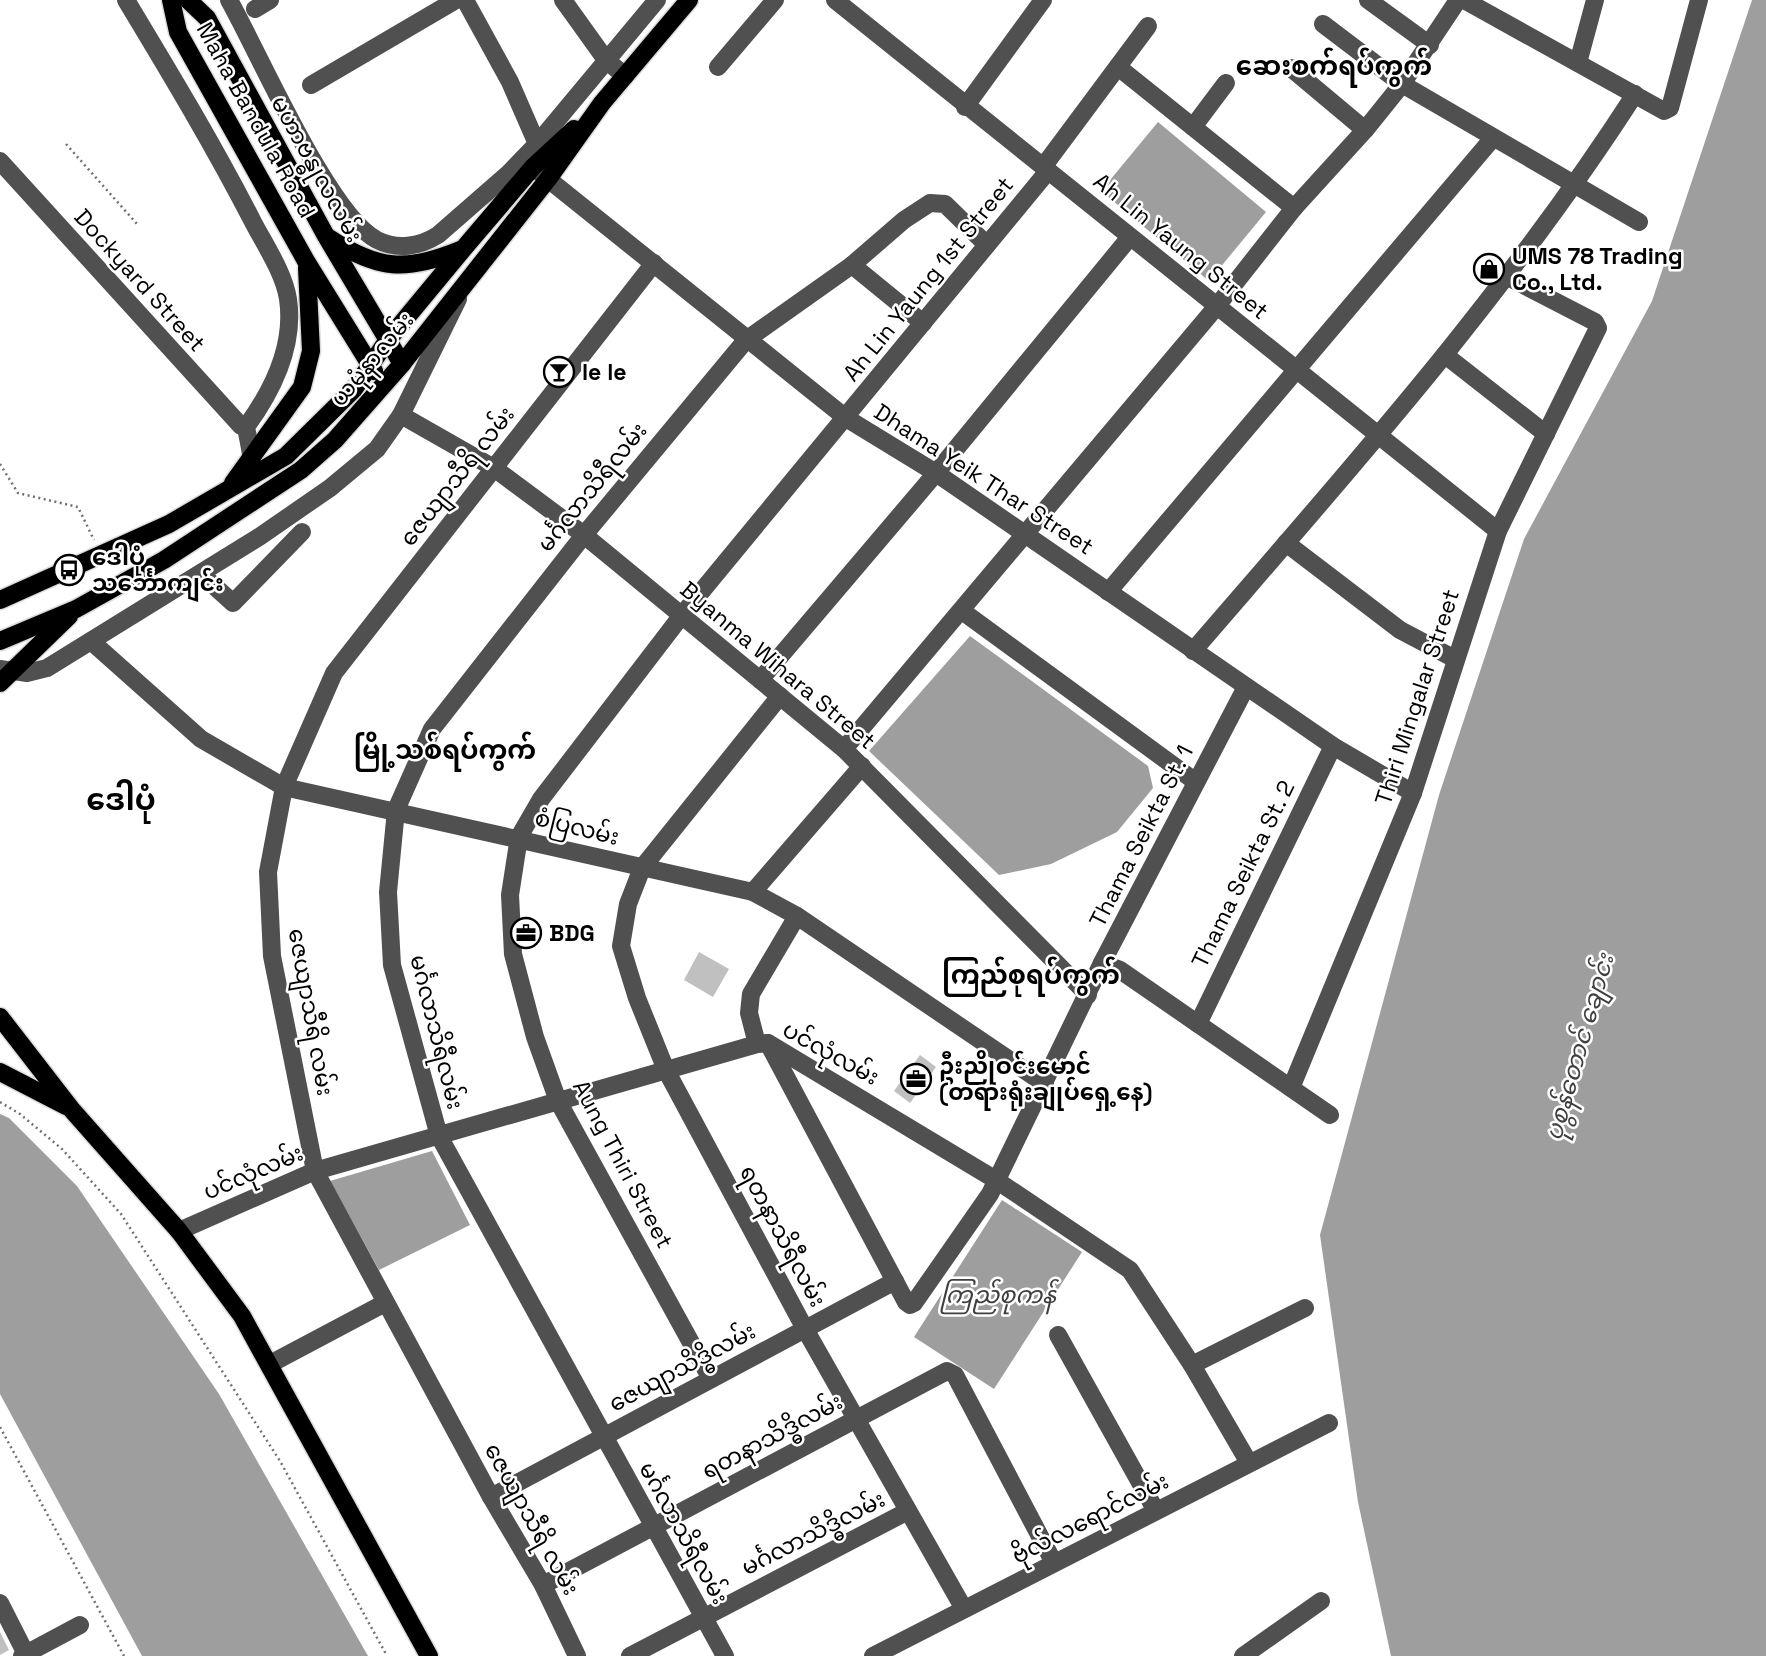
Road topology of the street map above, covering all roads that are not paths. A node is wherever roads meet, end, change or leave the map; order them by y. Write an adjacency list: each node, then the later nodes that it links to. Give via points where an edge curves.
1 (127, 0): 67 (street, via 222,162 288,298 287,347 266,400)
2 (171, 0): 51 (main road, Maha Bandula Road, via 178,32)
3 (188, 0): 47 (main road, မဟာဗန္ဓုလလမ်း, via 206,18)
4 (229, 0): 40 (street, via 321,173 350,217 376,240 402,246 426,242)
5 (457, 0): 31 (street)
6 (465, 0): 38 (street, via 510,82)
7 (563, 0): 23 (street)
8 (657, 0): 23 (street)
9 (688, 0): 28 (main road, ယမုံနာလမ်း)
10 (775, 0): 25 (street)
11 (835, 0): 19 (street, Ah Lin Yaung Street)
12 (1043, 0): 34 (street)
13 (1368, 0): 22 (street)
14 (1458, 0): 22 (street)
15 (1464, 0): 18 (street)
16 (1595, 0): 24 (street)
17 (1699, 0): 32 (street, via 1668,111)
18 (1489, 6): 24 (street)
19 (857, 7): 34 (street, Ah Lin Yaung Street)
20 (1324, 24): 30 (street)
21 (1148, 26): 26 (street, Ah Lin Yaung 1st Street)
22 (1430, 45): 30 (street)
23 (606, 60): 28 (street); 38 (street)
24 (1578, 63): 32 (street)
25 (718, 67)
26 (1118, 67): 35 (street); 41 (street, Ah Lin Yaung 1st Street)
27 (1291, 68): 36 (street)
28 (625, 76): 33 (main road, ယမုံနာလမ်း)
29 (1226, 83): 35 (street)
30 (1402, 84): 36 (street); 37 (street)
31 (311, 85)
32 (1635, 94): 44 (street)
33 (603, 103): 40 (main road, ယမုံနာလမ်း); 42 (main road, ယမုံနာလမ်း)
34 (965, 107): 41 (street, Ah Lin Yaung Street)
35 (1193, 127): 45 (street)
36 (1365, 130): 45 (street)
37 (1493, 138): 44 (street); 63 (street)
38 (537, 144): 40 (street)
39 (0, 161): 43 (street, Dockyard Street)
40 (528, 163): 42 (street, Dhama Yeik Thar Street); 50 (main road, ယမုံနာလမ်း)
41 (1046, 169): 48 (street, Ah Lin Yaung Street); 49 (street, Ah Lin Yaung 1st Street)
42 (548, 179): 52 (street, Dhama Yeik Thar Street); 54 (main road, ယမုံနာလမ်း)
43 (6, 181): 67 (street, Dockyard Street)
44 (1575, 188): 46 (street); 55 (street)
45 (1294, 208): 56 (street)
46 (1639, 222)
47 (326, 236): 50 (main road, via 358,257 392,265 429,263); 59 (main road, မဟာဗန္ဓုလလမ်း)
48 (1130, 237): 56 (street, Ah Lin Yaung Street); 72 (street)
49 (987, 245): 53 (street, မင်္ဂလာသိရီလမ်း, via 945,204 930,203); 57 (street, Ah Lin Yaung 1st Street)
50 (464, 248): 59 (main road, ယမုံနာလမ်း)
51 (306, 261): 62 (main road, Maha Bandula Road); 70 (main road, Maha Bandula Road, via 310,351 302,387)
52 (654, 263): 58 (street, Dhama Yeik Thar Street); 71 (street, ဇေယျာသီရိ လမ်း)
53 (852, 265): 57 (street); 58 (street, မင်္ဂလာသိရီလမ်း)
54 (471, 274): 61 (main road, ယမုံနာလမ်း); 65 (street)
55 (1508, 277): 60 (street); 68 (street, Thiri Mingalar Street, via 1598,325)
56 (1217, 306): 63 (street, Ah Lin Yaung Street); 76 (street)
57 (923, 323): 66 (street, Ah Lin Yaung 1st Street)
58 (746, 340): 66 (street, Dhama Yeik Thar Street); 77 (street, မင်္ဂလာသိရီလမ်း)
59 (387, 341): 61 (main road, မဟာဗန္ဓုလလမ်း); 62 (main road, ယမုံနာလမ်း)
60 (1445, 355): 68 (street); 69 (street)
61 (402, 363): 64 (main road, ယမုံနာလမ်း)
62 (369, 364): 64 (main road, Maha Bandula Road); 73 (main road, ယမုံနာလမ်း, via 354,389 286,456)
63 (1296, 370): 69 (street, Ah Lin Yaung Street); 80 (street)
64 (383, 387): 82 (main road, ယမုံနာလမ်း, via 301,470 164,560)
65 (401, 415): 71 (street, Byanma Wihara Street); 79 (street, via 377,449 330,488)
66 (846, 418): 72 (street, Dhama Yeik Thar Street); 84 (street, Ah Lin Yaung 1st Street)
67 (246, 427): 70 (street)
68 (1546, 434): 75 (street, Thiri Mingalar Street)
69 (1379, 436): 75 (street, Ah Lin Yaung Street); 78 (street)
70 (252, 459): 73 (main road, Maha Bandula Road)
71 (494, 468): 77 (street, Byanma Wihara Street); 97 (street, ဇေယျာသီရိ လမ်း, via 334,673)
72 (936, 473): 76 (street, Dhama Yeik Thar Street); 90 (street)
73 (224, 493): 81 (main road, ယမုံနာလမ်း)
74 (302, 531): 79 (street, via 233,603)
75 (1498, 531): 88 (street, Thiri Mingalar Street)
76 (1026, 534): 80 (street, Dhama Yeik Thar Street); 83 (street)
77 (584, 535): 84 (street, Byanma Wihara Street); 99 (street, မင်္ဂလာသိရီလမ်း, via 432,729)
78 (1286, 544): 87 (street); 88 (street, via 1400,630)
79 (201, 574): 86 (street)
80 (1108, 592): 87 (street, Dhama Yeik Thar Street)
81 (0, 600)
82 (76, 609): 85 (main road, ယမုံနာလမ်း); 89 (main road)
83 (962, 611): 94 (street); 96 (street)
84 (682, 615): 90 (street, Byanma Wihara Street); 100 (street, Ah Lin Yaung 1st Street, via 541,799)
85 (0, 641)
86 (92, 642): 89 (street, via 47,668); 97 (street, စံပြလမ်း, via 201,738)
87 (1193, 651): 91 (street, Dhama Yeik Thar Street)
88 (1455, 659): 98 (street, Thiri Mingalar Street)
89 (4, 674)
90 (760, 680): 92 (street, Byanma Wihara Street)
91 (1246, 687): 93 (street, Dhama Yeik Thar Street); 96 (street, Thama Seikta St. 1)
92 (779, 696): 94 (street, Byanma Wihara Street); 101 (street, ရတနာသိရီလမ်း)
93 (1333, 746): 98 (street, Dhama Yeik Thar Street); 107 (street, Thama Seikta St. 2)
94 (844, 749): 95 (street, Byanma Wihara Street)
95 (862, 766): 102 (street); 105 (street, Byanma Wihara Street)
96 (1196, 782): 104 (street, Thama Seikta St. 1)
97 (284, 787): 99 (street, စံပြလမ်း); 117 (street, ဇေယျာသီရိ လမ်း, via 268,872 272,956)
98 (1413, 793): 112 (street, Thiri Mingalar Street)
99 (396, 810): 100 (street, စံပြလမ်း); 116 (street, မင်္ဂလာသိရီလမ်း, via 388,892 392,965)
100 (519, 838): 101 (street, စံပြလမ်း); 113 (street, Aung Thiri Street, via 510,895 513,954)
101 (642, 868): 102 (street, စံပြလမ်း); 109 (street, ရတနာသိရီလမ်း, via 628,904 621,946)
102 (753, 892): 103 (street, စံပြလမ်း)
103 (797, 916): 108 (street, via 751,994 749,1013); 111 (street, စံပြလမ်း)
104 (1102, 962): 105 (street, Thama Seikta St. 1); 107 (street)
105 (1087, 995): 111 (street, Thama Seikta St. 1)
106 (0, 1017): 114 (main road)
107 (1198, 1024): 112 (street)
108 (762, 1044): 109 (street, ပင်လုံလမ်း); 118 (street, ပင်လုံလမ်း); 120 (street)
109 (666, 1070): 113 (street, ပင်လုံလမ်း); 123 (street, ရတနာသိရီလမ်း)
110 (0, 1072): 114 (main road)
111 (1045, 1084): 118 (street, Thama Seikta St. 1)
112 (1290, 1088): 115 (street)
113 (558, 1101): 116 (street, ပင်လုံလမ်း); 127 (street, Aung Thiri Street)
114 (72, 1110): 119 (main road)
115 (1330, 1115)
116 (439, 1136): 117 (street, ပင်လုံလမ်း); 130 (street, မင်္ဂလာသိရီလမ်း)
117 (315, 1171): 119 (street, ပင်လုံလမ်း); 121 (street, ဇေယျာသီရိ လမ်း)
118 (996, 1180): 120 (street, Thama Seikta St. 1, via 915,1303 906,1301); 126 (street, ပင်လုံလမ်း, via 1130,1270)
119 (179, 1231): 125 (main road, via 242,1315)
120 (895, 1281): 123 (street, ဇေယျာသိဒ္ဓိလမ်း)
121 (385, 1303): 125 (street); 132 (street, ဇေယျာသီရိ လမ်း)
122 (1305, 1308): 126 (street)
123 (805, 1329): 127 (street, ဇေယျာသိဒ္ဓိလမ်း); 128 (street, ရတနာသိရီလမ်း)
124 (1058, 1335): 134 (street)
125 (271, 1364): 144 (main road)
126 (1192, 1365): 131 (street, ပင်လုံလမ်း)
127 (711, 1379): 130 (street, ဇေယျာသိဒ္ဓိလမ်း)
128 (855, 1420): 133 (street, ရတနာသိရီလမ်း); 135 (street, ရတနာသိဒ္ဓိလမ်း); 136 (street, ရတနာသိဒ္ဓိလမ်း, via 951,1371)
129 (1329, 1423): 131 (street, ဗိုလ်လရောင်လမ်း)
130 (603, 1437): 132 (street, ဇေယျာသိဒ္ဓိလမ်း); 135 (street, မင်္ဂလာသိရီလမ်း)
131 (1249, 1464): 134 (street, ဗိုလ်လရောင်လမ်း)
132 (491, 1497): 137 (street, ဇေယျာသီရိ လမ်း)
133 (908, 1511): 140 (street, ရတနာသိရီလမ်း); 141 (street, မင်္ဂလာသိဒ္ဓိလမ်း)
134 (1156, 1511): 136 (street, ဗိုလ်လရောင်လမ်း)
135 (652, 1528): 137 (street, ရတနာသိဒ္ဓိလမ်း); 141 (street, မင်္ဂလာသိရီလမ်း)
136 (1054, 1563): 140 (street, ဗိုလ်လရောင်လမ်း)
137 (543, 1585): 145 (street, ဇေယျာသီရိ လမ်း)
138 (1321, 1601): 149 (street)
139 (0, 1602): 143 (street)
140 (964, 1609): 148 (street, ဗိုလ်လရောင်လမ်း)
141 (704, 1617): 146 (street, မင်္ဂလာသိဒ္ဓိလမ်း); 147 (street, မင်္ဂလာသိရီလမ်း)
142 (80, 1625): 143 (street)
143 (24, 1655)
144 (429, 1656)
145 (577, 1656)
146 (629, 1656)
147 (725, 1656)
148 (873, 1656)
149 (1242, 1656)

